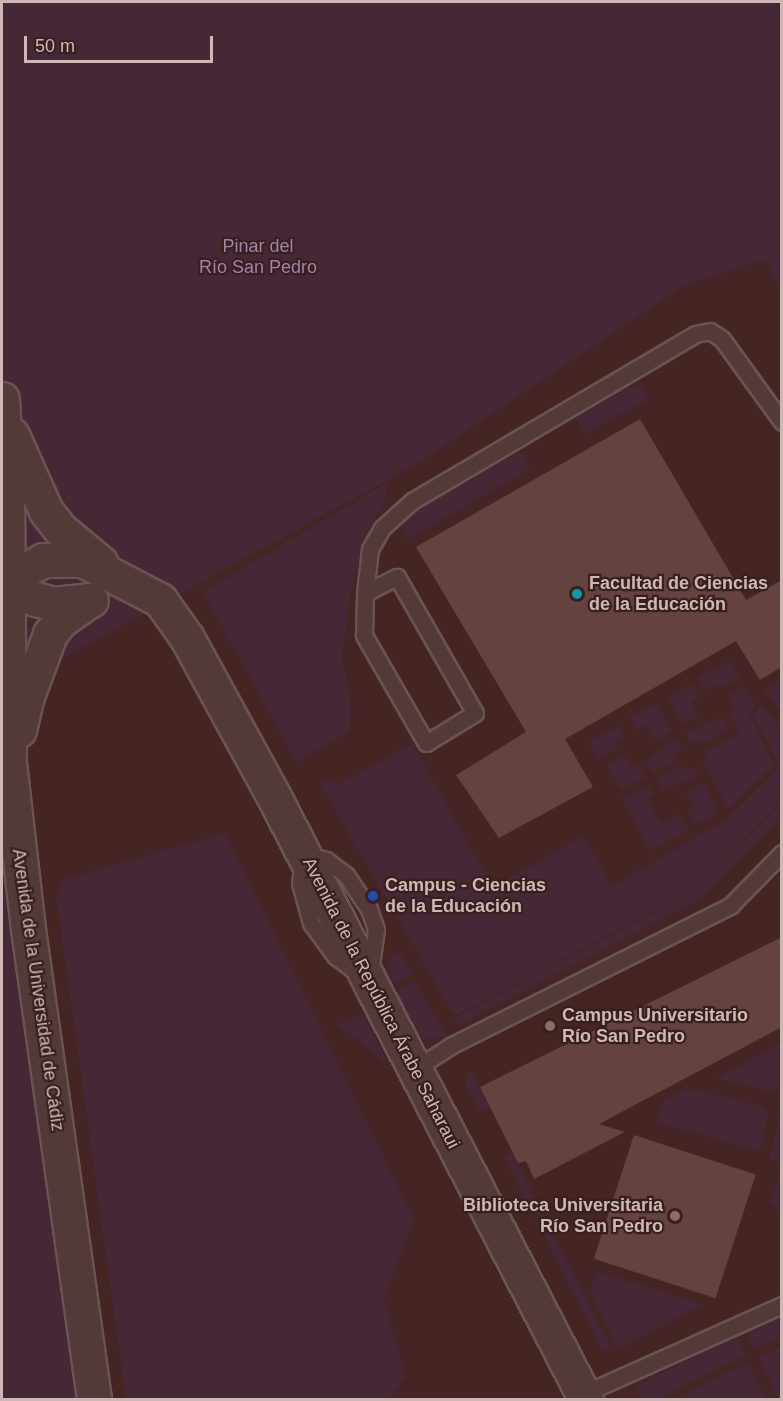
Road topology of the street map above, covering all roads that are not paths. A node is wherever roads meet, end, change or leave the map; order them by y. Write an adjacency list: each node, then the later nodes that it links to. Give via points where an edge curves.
1 (2, 407): 3 (street, via 46,511 60,529); 4 (street, Avenida de la Universidad de Cádiz)
2 (782, 422): 5 (lane, via 722,339 710,331 695,334 412,501 382,528 370,549)
3 (114, 573): 4 (street, via 83,560 63,557 22,568); 7 (street, Avenida de la República Árabe Saharaui, via 144,588)
4 (8, 579): 6 (street, via 22,594 44,602); 8 (street, Avenida de la Universidad de Cádiz, via 9,762)
5 (365, 593): 5 (lane, via 364,635 426,743 475,713 397,577)
6 (90, 600): 7 (street, via 126,599); 8 (street, via 60,621 36,668 17,738)
7 (168, 611): 10 (street, Avenida de la República Árabe Saharaui, via 201,659)
8 (16, 821): 13 (street, Avenida de la Universidad de Cádiz)
9 (782, 853): 10 (lane, via 731,905 452,1045)
10 (415, 1069): 12 (street, Avenida de la República Árabe Saharaui)
11 (782, 1305): 12 (lane)
12 (585, 1397)
13 (94, 1400)

